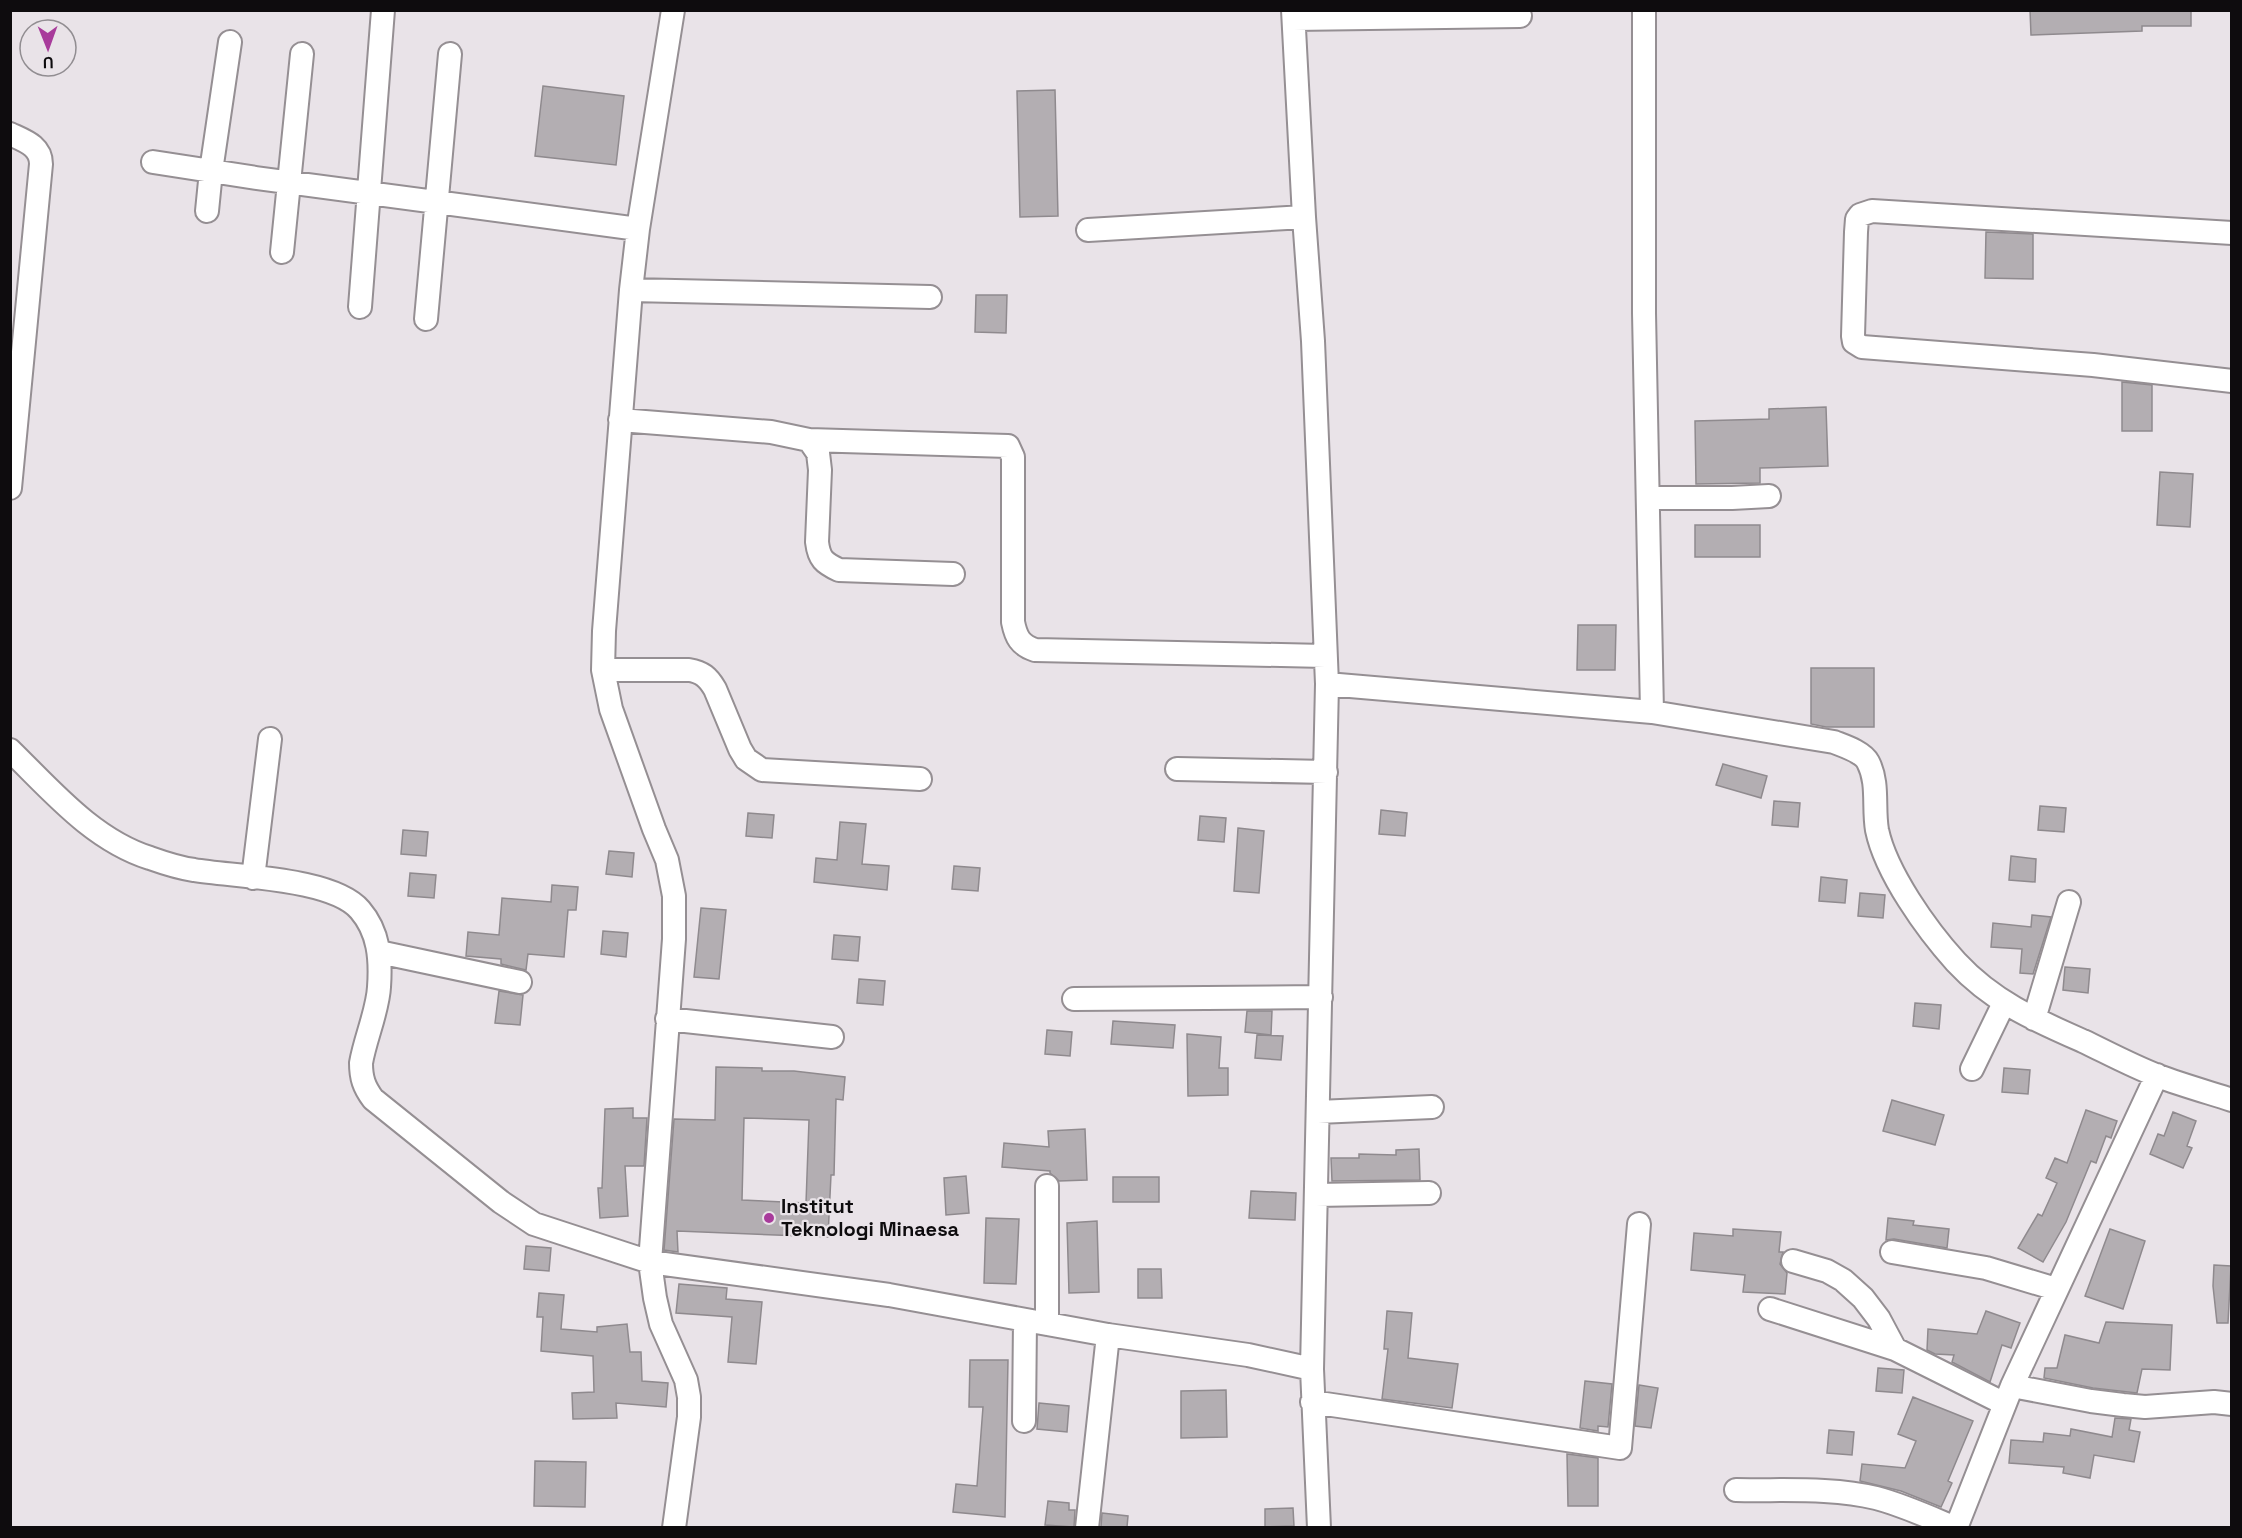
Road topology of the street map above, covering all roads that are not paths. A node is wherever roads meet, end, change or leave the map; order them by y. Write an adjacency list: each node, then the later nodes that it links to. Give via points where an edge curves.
1 (383, 10): 13 (street)
2 (673, 10): 17 (street)
3 (1644, 10): 30 (street)
4 (1294, 15): 5 (street); 16 (street)
5 (1520, 16)
6 (230, 42): 11 (street)
7 (302, 54): 12 (street)
8 (450, 54): 14 (street)
9 (10, 134): 28 (street, via 36,148 41,164)
10 (153, 162): 11 (street)
11 (211, 171): 12 (street); 15 (street)
12 (288, 183): 13 (street); 20 (street)
13 (368, 193): 14 (street); 23 (street)
14 (436, 202): 17 (street); 24 (street)
15 (207, 211)
16 (1304, 218): 18 (street); 32 (street, via 1313,341)
17 (638, 229): 21 (street)
18 (1088, 230)
19 (2232, 233): 25 (street, via 1872,211 1857,219 1853,336 1854,342 1862,347 2093,365)
20 (282, 252)
21 (631, 290): 22 (street); 26 (street)
22 (930, 297)
23 (360, 307)
24 (426, 320)
25 (2232, 381)
26 (620, 420): 27 (street, via 771,432); 33 (street)
27 (809, 440): 31 (street, via 818,453 817,542 819,556 826,564 838,570); 32 (street, via 1008,446 1013,457 1012,622 1025,646 1035,650)
28 (10, 488)
29 (1769, 496): 30 (street)
30 (1648, 498): 35 (street)
31 (953, 574)
32 (1325, 656): 34 (street)
33 (603, 670): 40 (street, via 701,672 715,688 746,759 762,770); 48 (street, via 611,709 667,860 674,896)
34 (1327, 684): 35 (street); 39 (street)
35 (1652, 712): 47 (street, via 1834,742 1867,759 1874,776 1877,828 1895,875 1926,925 1957,963)
36 (270, 739): 41 (street)
37 (10, 750): 41 (street, via 75,813 111,840 148,858 192,870)
38 (1177, 769): 39 (street)
39 (1326, 772): 45 (street)
40 (920, 779)
41 (253, 878): 43 (street, via 335,892 359,908 374,931)
42 (2069, 902): 49 (street)
43 (379, 952): 44 (street); 62 (street, via 379,991 361,1063 364,1088 501,1202 534,1224)
44 (520, 982)
45 (1321, 997): 46 (street); 55 (street)
46 (1074, 999)
47 (2004, 1003): 49 (street); 51 (street)
48 (667, 1019): 50 (street); 62 (street)
49 (2034, 1019): 52 (street)
50 (832, 1037)
51 (1972, 1069)
52 (2157, 1075): 53 (street); 63 (street)
53 (2232, 1100)
54 (1432, 1107): 55 (street)
55 (1318, 1112): 58 (street)
56 (1047, 1186): 65 (street)
57 (1429, 1193): 58 (street)
58 (1316, 1195): 68 (street)
59 (1639, 1224): 70 (street, via 1620,1448)
60 (1892, 1252): 63 (street, via 1986,1268)
61 (1793, 1261): 67 (street, via 1843,1280 1879,1319)
62 (650, 1262): 65 (street, via 889,1295); 74 (street, via 662,1324 686,1380 689,1397)
63 (2056, 1289): 69 (street)
64 (1770, 1309): 67 (street)
65 (1036, 1322): 66 (street); 72 (street)
66 (1108, 1335): 68 (street, via 1248,1355); 75 (street)
67 (1894, 1349): 69 (street)
68 (1312, 1369): 70 (street)
69 (2009, 1395): 71 (street, via 2145,1407); 77 (street)
70 (1312, 1402): 76 (street)
71 (2232, 1404)
72 (1024, 1421)
73 (1736, 1490): 77 (street, via 1874,1498)
74 (674, 1527)
75 (1087, 1527)
76 (1319, 1527)
77 (1955, 1527)

